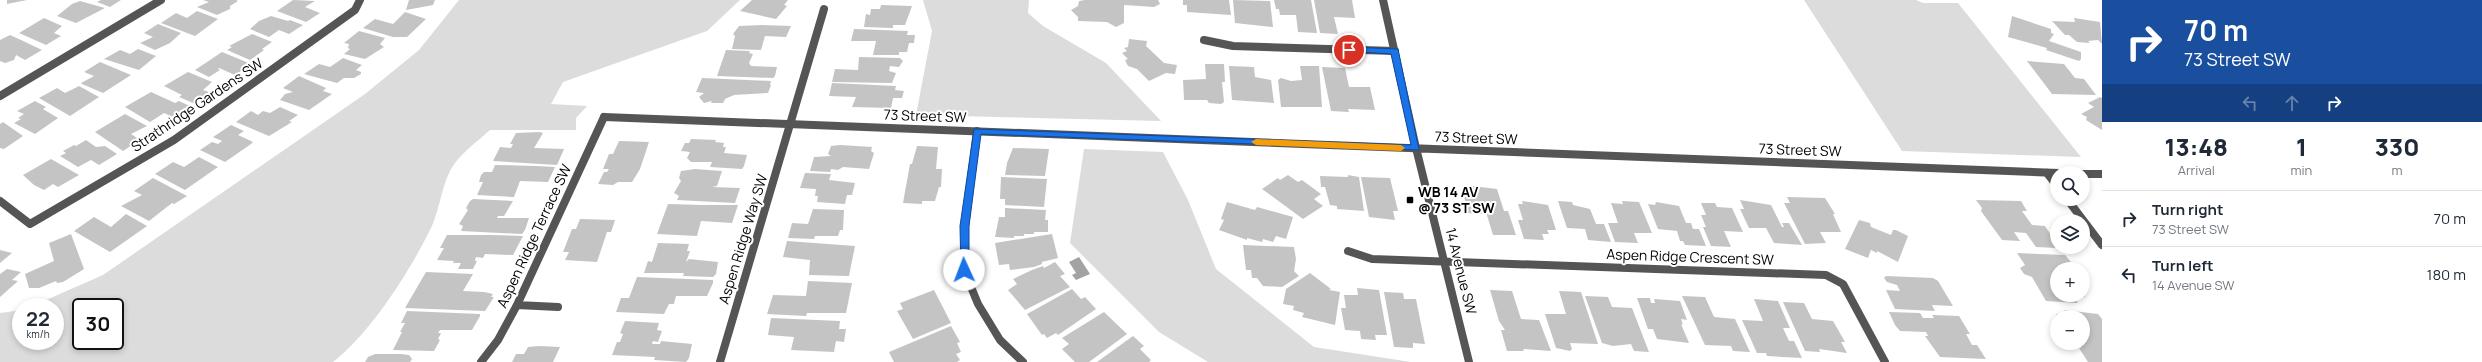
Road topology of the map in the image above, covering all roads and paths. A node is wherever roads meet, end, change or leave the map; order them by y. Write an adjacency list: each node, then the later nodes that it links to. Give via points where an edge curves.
1 (161, 0): 7 (street)
2 (360, 0): 16 (street, Strathridge Gardens SW, via 355,10 174,140 30,224)
3 (1383, 0): 6 (street, 14 Avenue SW)
4 (824, 9): 9 (street, Aspen Ridge Way SW)
5 (1204, 40): 6 (street, via 1233,46)
6 (1395, 51): 11 (street, 14 Avenue SW)
7 (0, 96)
8 (604, 117): 9 (street, 73 Street SW); 21 (street, Aspen Ridge Terrace SW)
9 (792, 124): 10 (street, 73 Street SW); 24 (street, Aspen Ridge Way SW)
10 (977, 131): 11 (street, 73 Street SW); 25 (street, via 964,226 964,270 978,304 1000,340)
11 (1416, 148): 12 (street, 73 Street SW); 20 (street, 14 Avenue SW)
12 (2047, 173): 15 (street)
13 (2090, 174): 14 (street)
14 (2102, 174)
15 (2050, 177)
16 (0, 201)
17 (2072, 206): 18 (street)
18 (2102, 245)
19 (1348, 251): 20 (street, Aspen Ridge Crescent SW, via 1372,259)
20 (1445, 262): 26 (street, 14 Avenue SW); 27 (street, Aspen Ridge Crescent SW, via 1826,275 1843,284)
21 (517, 305): 22 (street); 23 (street, Aspen Ridge Terrace SW, via 498,340)
22 (558, 307)
23 (481, 362)
24 (720, 362)
25 (1023, 362)
26 (1469, 362)
27 (1885, 362)

